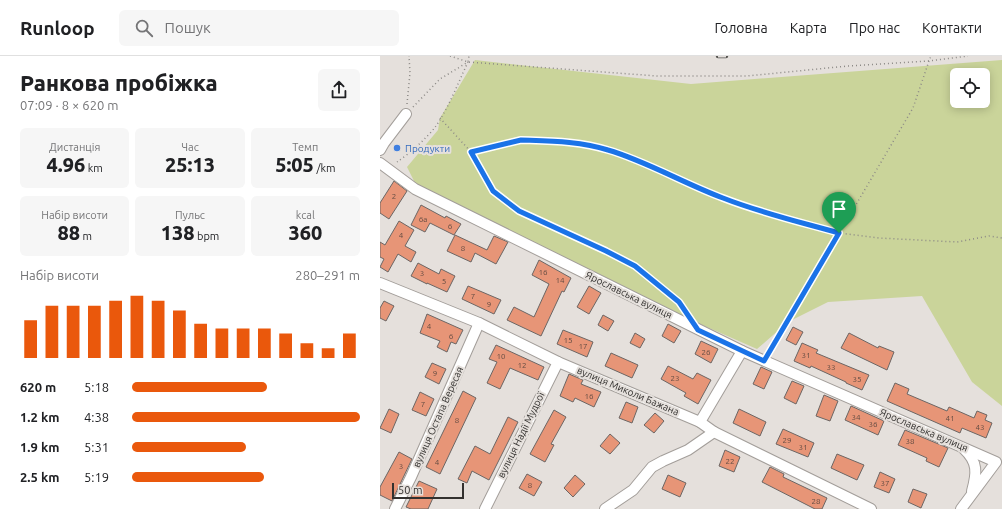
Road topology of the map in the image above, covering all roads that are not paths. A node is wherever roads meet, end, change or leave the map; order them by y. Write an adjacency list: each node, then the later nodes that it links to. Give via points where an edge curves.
1 (406, 114): 2 (street)
2 (380, 150)
3 (384, 165): 6 (street, Ярославська вулиця, via 415,189)
4 (380, 283): 5 (street, вулиця Миколи Бажана)
5 (479, 323): 7 (street, вулиця Миколи Бажана); 12 (street, вулиця Остапа Вересая)
6 (742, 351): 8 (street); 10 (street, Ярославська вулиця)
7 (558, 362): 8 (street, вулиця Миколи Бажана); 13 (street, вулиця Надії Мудрої)
8 (700, 422): 9 (street, вулиця Миколи Бажана)
9 (714, 432): 14 (street, via 688,450 652,467 633,490); 15 (street, вулиця Миколи Бажана)
10 (963, 447): 11 (street, via 972,456 976,468); 11 (street, Ярославська вулиця, via 996,462)
11 (971, 495): 16 (street)
12 (395, 509)
13 (485, 509)
14 (605, 509)
15 (871, 509)
16 (961, 509)

